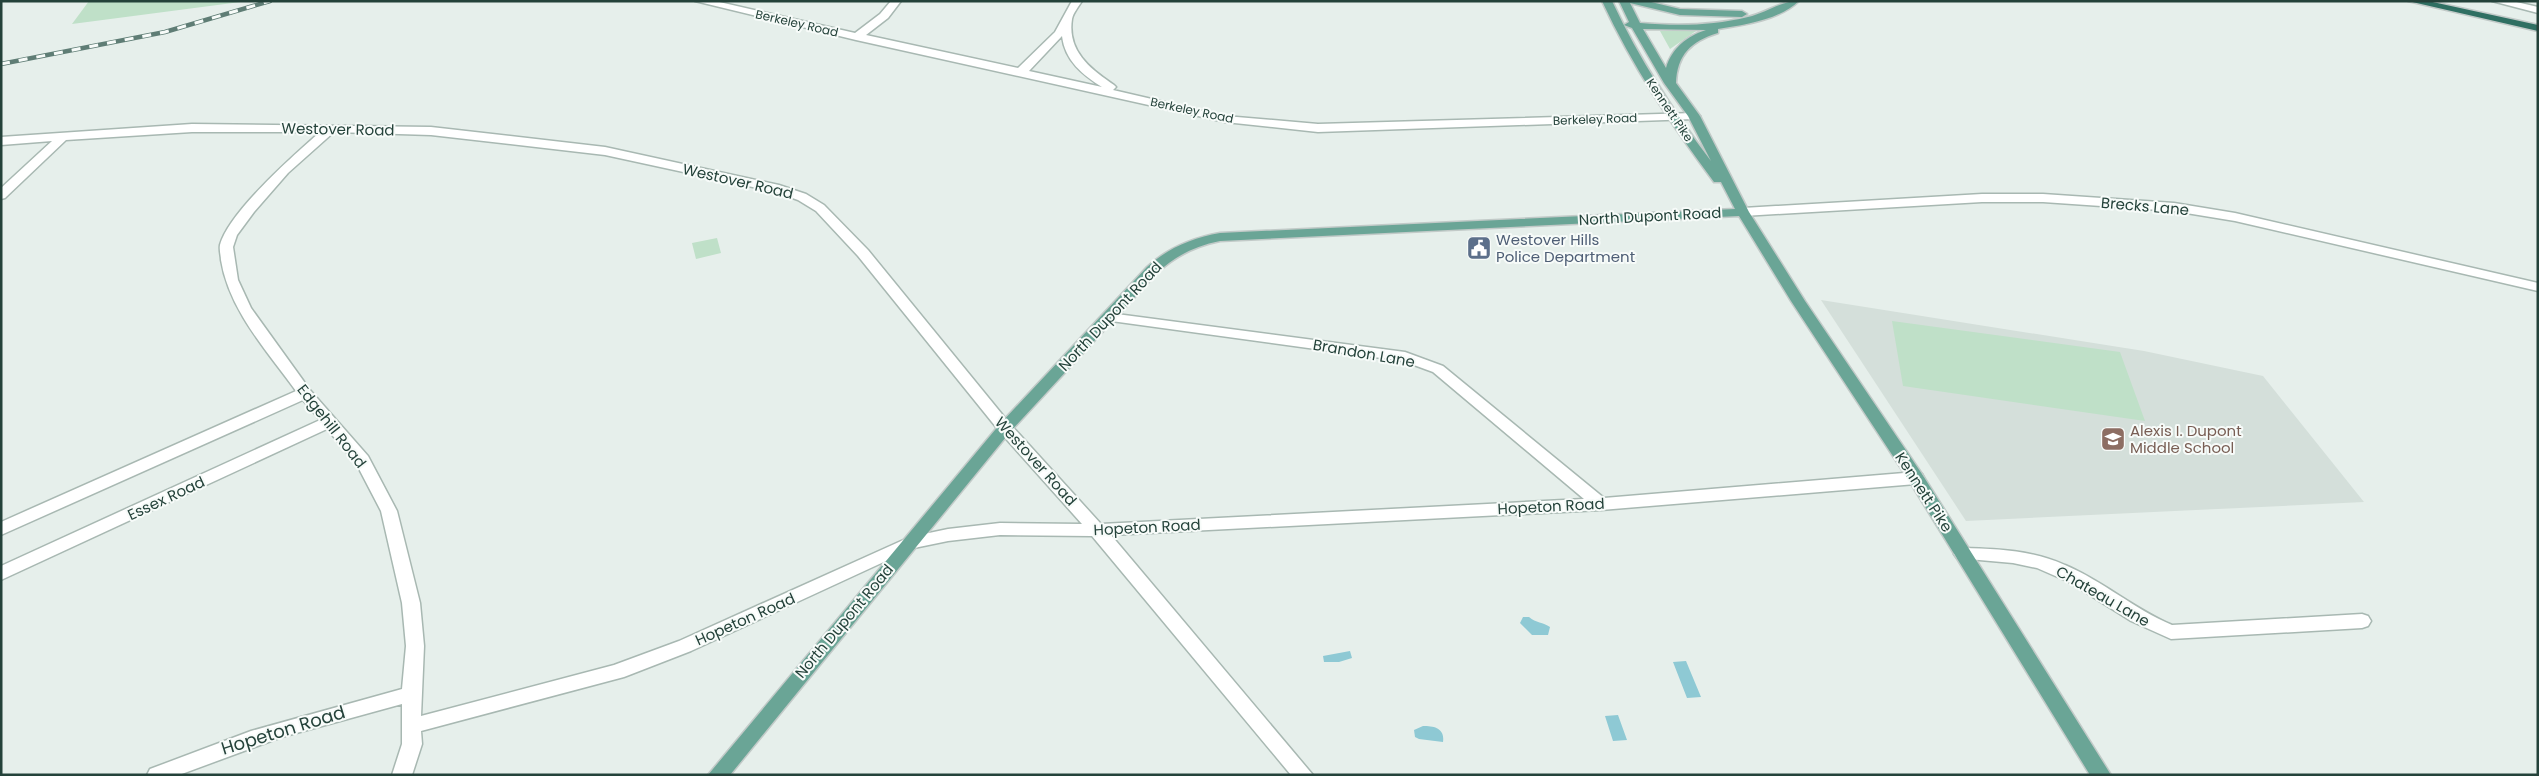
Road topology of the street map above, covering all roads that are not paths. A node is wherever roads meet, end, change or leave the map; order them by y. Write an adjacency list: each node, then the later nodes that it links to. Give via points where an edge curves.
1 (700, 1): 18 (street, Berkeley Road)
2 (896, 1): 18 (street, via 884,16)
3 (1077, 1): 13 (street)
4 (1607, 1): 16 (main road, Kennett Pike)
5 (1624, 1): 15 (main road, Kennett Pike)
6 (1633, 1): 12 (main road, via 1680,12)
7 (2413, 1): 17 (highway)
8 (2449, 1): 14 (highway)
9 (2497, 1): 11 (street)
10 (1791, 3): 12 (main road)
11 (2538, 10)
12 (1751, 17): 15 (main road, via 1697,27); 20 (main road, via 1708,32 1684,45 1672,64)
13 (1068, 20): 19 (street, via 1060,34); 21 (street, via 1066,38 1070,50 1095,77)
14 (2538, 20)
15 (1635, 23): 16 (main road); 20 (main road, Kennett Pike)
16 (1617, 24): 23 (main road, Kennett Pike)
17 (2538, 28)
18 (856, 37): 19 (street, Berkeley Road)
19 (1022, 71): 21 (street, Berkeley Road)
20 (1670, 83): 22 (main road, Kennett Pike)
21 (1124, 95): 23 (street, Berkeley Road, via 1224,119 1318,128)
22 (1694, 116): 23 (street, Berkeley Road); 28 (main road, Kennett Pike)
23 (1672, 117): 28 (main road, Kennett Pike)
24 (331, 128): 25 (street, Westover Road, via 192,128); 31 (street, Edgehill Road, via 284,170 231,235 226,247 231,280 244,308); 33 (street, Westover Road, via 435,131 605,151 802,196 833,220 863,253)
25 (62, 138): 26 (street, Westover Road); 27 (street)
26 (1, 142)
27 (1, 195)
28 (1744, 212): 29 (street, Brecks Lane, via 1982,198 2043,198 2174,207 2235,217); 30 (main road, North Dupont Road, via 1212,238 1164,258); 34 (main road, Kennett Pike, via 1798,301)
29 (2538, 287)
30 (1109, 317): 33 (main road, North Dupont Road); 35 (street, Brandon Lane, via 1405,357 1438,369)
31 (305, 393): 32 (street, Edgehill Road); 36 (street)
32 (331, 421): 40 (street, Essex Road); 42 (street, Edgehill Road, via 362,460 389,511 411,603 415,646)
33 (1005, 428): 37 (street, Westover Road); 38 (main road, North Dupont Road)
34 (1916, 478): 35 (street, Hopeton Road); 39 (main road, Kennett Pike)
35 (1601, 504): 37 (street, Hopeton Road)
36 (1, 529)
37 (1097, 530): 38 (street, Hopeton Road, via 1000,528); 47 (street, Westover Road)
38 (910, 543): 43 (street, Hopeton Road, via 685,646 616,672); 46 (main road, North Dupont Road)
39 (1964, 554): 41 (street, Chateau Lane, via 2017,556 2043,563 2069,575 2145,622 2171,632); 48 (main road, Kennett Pike)
40 (1, 574)
41 (2362, 620)
42 (411, 694): 43 (street, Edgehill Road); 45 (street, Hopeton Road, via 301,722 212,751)
43 (412, 726): 44 (street, Edgehill Road, via 412,744)
44 (399, 774)
45 (157, 775)
46 (718, 775)
47 (1303, 775)
48 (2101, 775)

